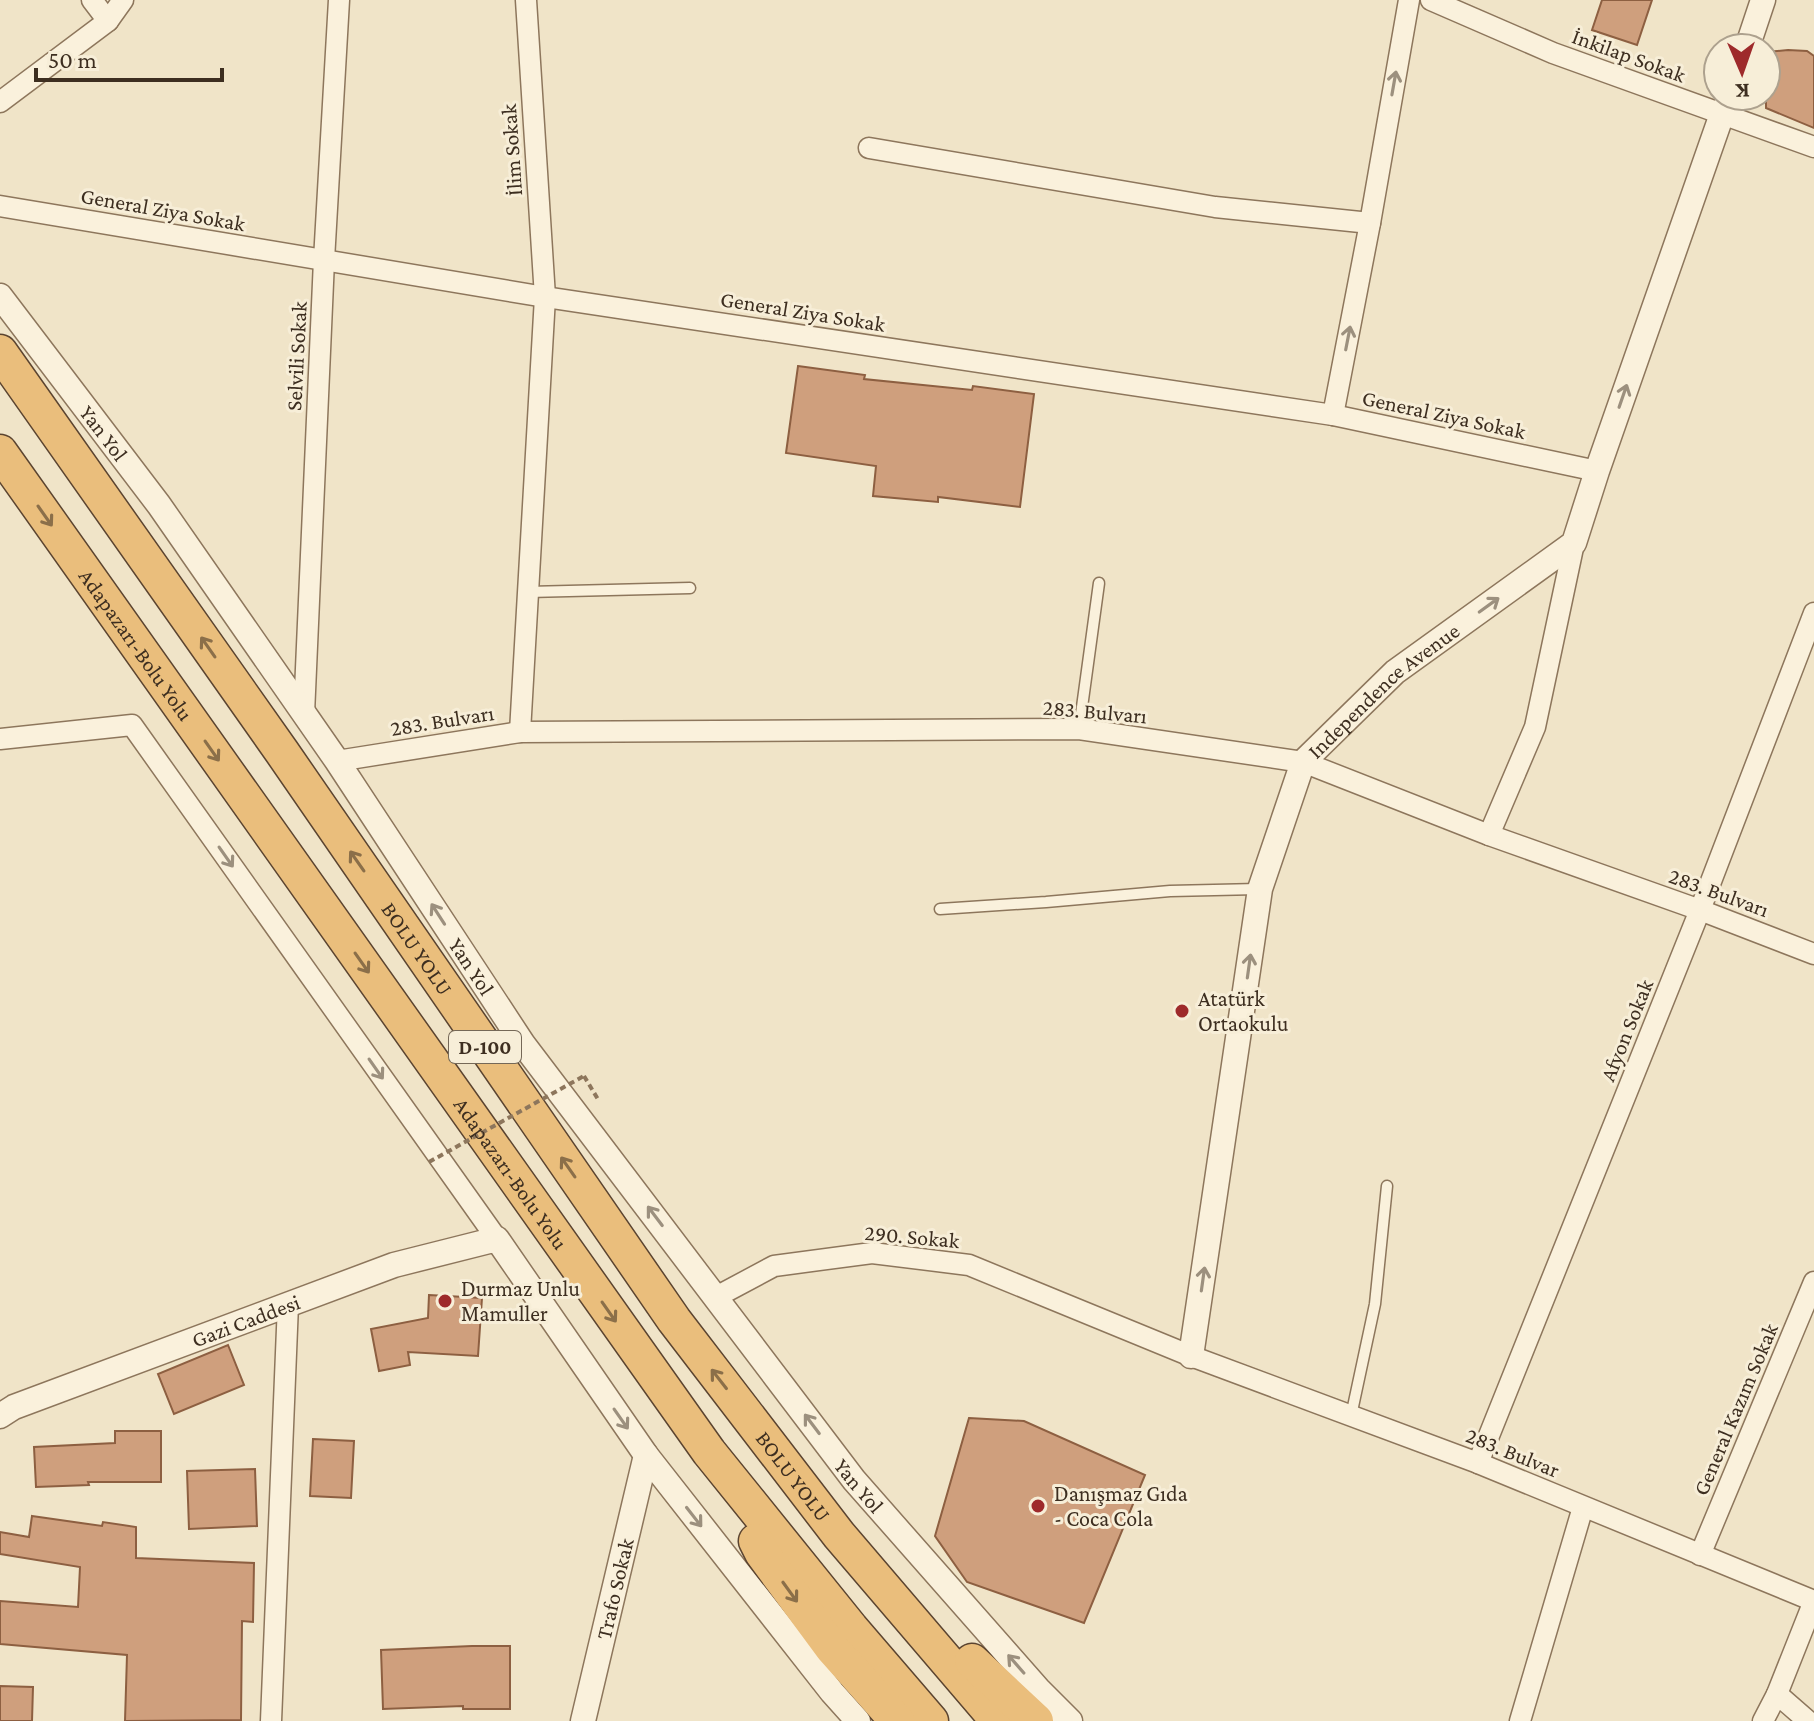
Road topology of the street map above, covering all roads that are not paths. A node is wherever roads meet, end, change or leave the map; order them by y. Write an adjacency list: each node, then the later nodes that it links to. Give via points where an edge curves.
1 (92, 0): 8 (street)
2 (123, 0): 8 (street)
3 (339, 0): 18 (street, Selvili Sokak)
4 (526, 0): 20 (street, İlim Sokak)
5 (1409, 0): 17 (street, one-way to 5)
6 (1431, 0): 10 (street, İnkilap Sokak, via 1553,53)
7 (1763, 0): 9 (street)
8 (108, 21): 11 (street)
9 (1752, 32)
10 (1702, 98)
11 (0, 102)
12 (1724, 112): 24 (street, one-way to 12)
13 (1741, 112): 14 (street, İnkilap Sokak)
14 (1814, 147)
15 (869, 148): 17 (street, via 1215,207)
16 (0, 206): 18 (street, General Ziya Sokak)
17 (1370, 223): 22 (street, one-way to 17)
18 (324, 260): 20 (street, General Ziya Sokak); 30 (street, Selvili Sokak)
19 (0, 296): 30 (street, Yan Yol, via 159,505)
20 (545, 297): 22 (street, General Ziya Sokak); 28 (street, İlim Sokak)
21 (0, 352): 53 (highway, BOLU YOLU / D-100, one-way to 21, via 674,1320)
22 (1333, 415): 24 (street, General Ziya Sokak)
23 (0, 452): 49 (highway, Adapazarı-Bolu Yolu / D-100, one-way to 49)
24 (1597, 471): 25 (street)
25 (1574, 543): 35 (street, Independence Avenue, one-way to 25, via 1395,672); 36 (street, via 1535,727)
26 (1099, 583): 31 (lane)
27 (690, 588): 28 (lane)
28 (528, 592): 32 (street, İlim Sokak)
29 (1814, 613): 39 (street, Afyon Sokak)
30 (304, 714): 34 (street, Yan Yol)
31 (1079, 729): 32 (street, 283. Bulvarı); 35 (street, 283. Bulvarı)
32 (520, 732): 34 (street, 283. Bulvarı)
33 (0, 739): 42 (street, one-way to 42, via 132,725)
34 (337, 761): 44 (street, Yan Yol, one-way to 34, via 523,1044)
35 (1303, 762): 36 (street, 283. Bulvarı); 37 (street, Independence Avenue)
36 (1489, 835): 39 (street, 283. Bulvarı)
37 (1260, 889): 38 (lane); 46 (street, Independence Avenue, one-way to 37)
38 (940, 909)
39 (1700, 910): 40 (street, 283. Bulvarı); 51 (street, Afyon Sokak)
40 (1814, 954)
41 (1387, 1186): 48 (lane, via 1375,1304)
42 (497, 1239): 45 (street, Gazi Caddesi, via 394,1265); 50 (street, one-way to 50)
43 (1814, 1282): 54 (street, General Kazım Sokak)
44 (716, 1297): 46 (street, 290. Sokak, via 774,1266 788,1264 872,1253 955,1263); 64 (street, Yan Yol, one-way to 44, via 854,1480)
45 (288, 1304): 47 (street, Gazi Caddesi); 57 (street)
46 (1191, 1356): 48 (street, 283. Bulvar)
47 (5, 1409)
48 (1351, 1416): 51 (street, 283. Bulvar)
49 (709, 1452): 60 (highway, one-way to 60, via 762,1553 832,1648); 61 (highway, Adapazarı-Bolu Yolu / D-100)
50 (646, 1455): 58 (street, Trafo Sokak); 59 (street, one-way to 59)
51 (1478, 1463): 52 (street, 283. Bulvar)
52 (1583, 1507): 54 (street, 283. Bulvar); 65 (street)
53 (839, 1535): 62 (highway, BOLU YOLU / D-100); 63 (highway)
54 (1700, 1555): 55 (street, 283. Bulvar)
55 (1814, 1601): 56 (street)
56 (1777, 1694): 66 (street); 67 (street)
57 (271, 1721)
58 (583, 1721)
59 (858, 1721)
60 (897, 1721)
61 (931, 1721)
62 (998, 1721)
63 (1036, 1721)
64 (1070, 1721)
65 (1520, 1721)
66 (1763, 1721)
67 (1808, 1721)

